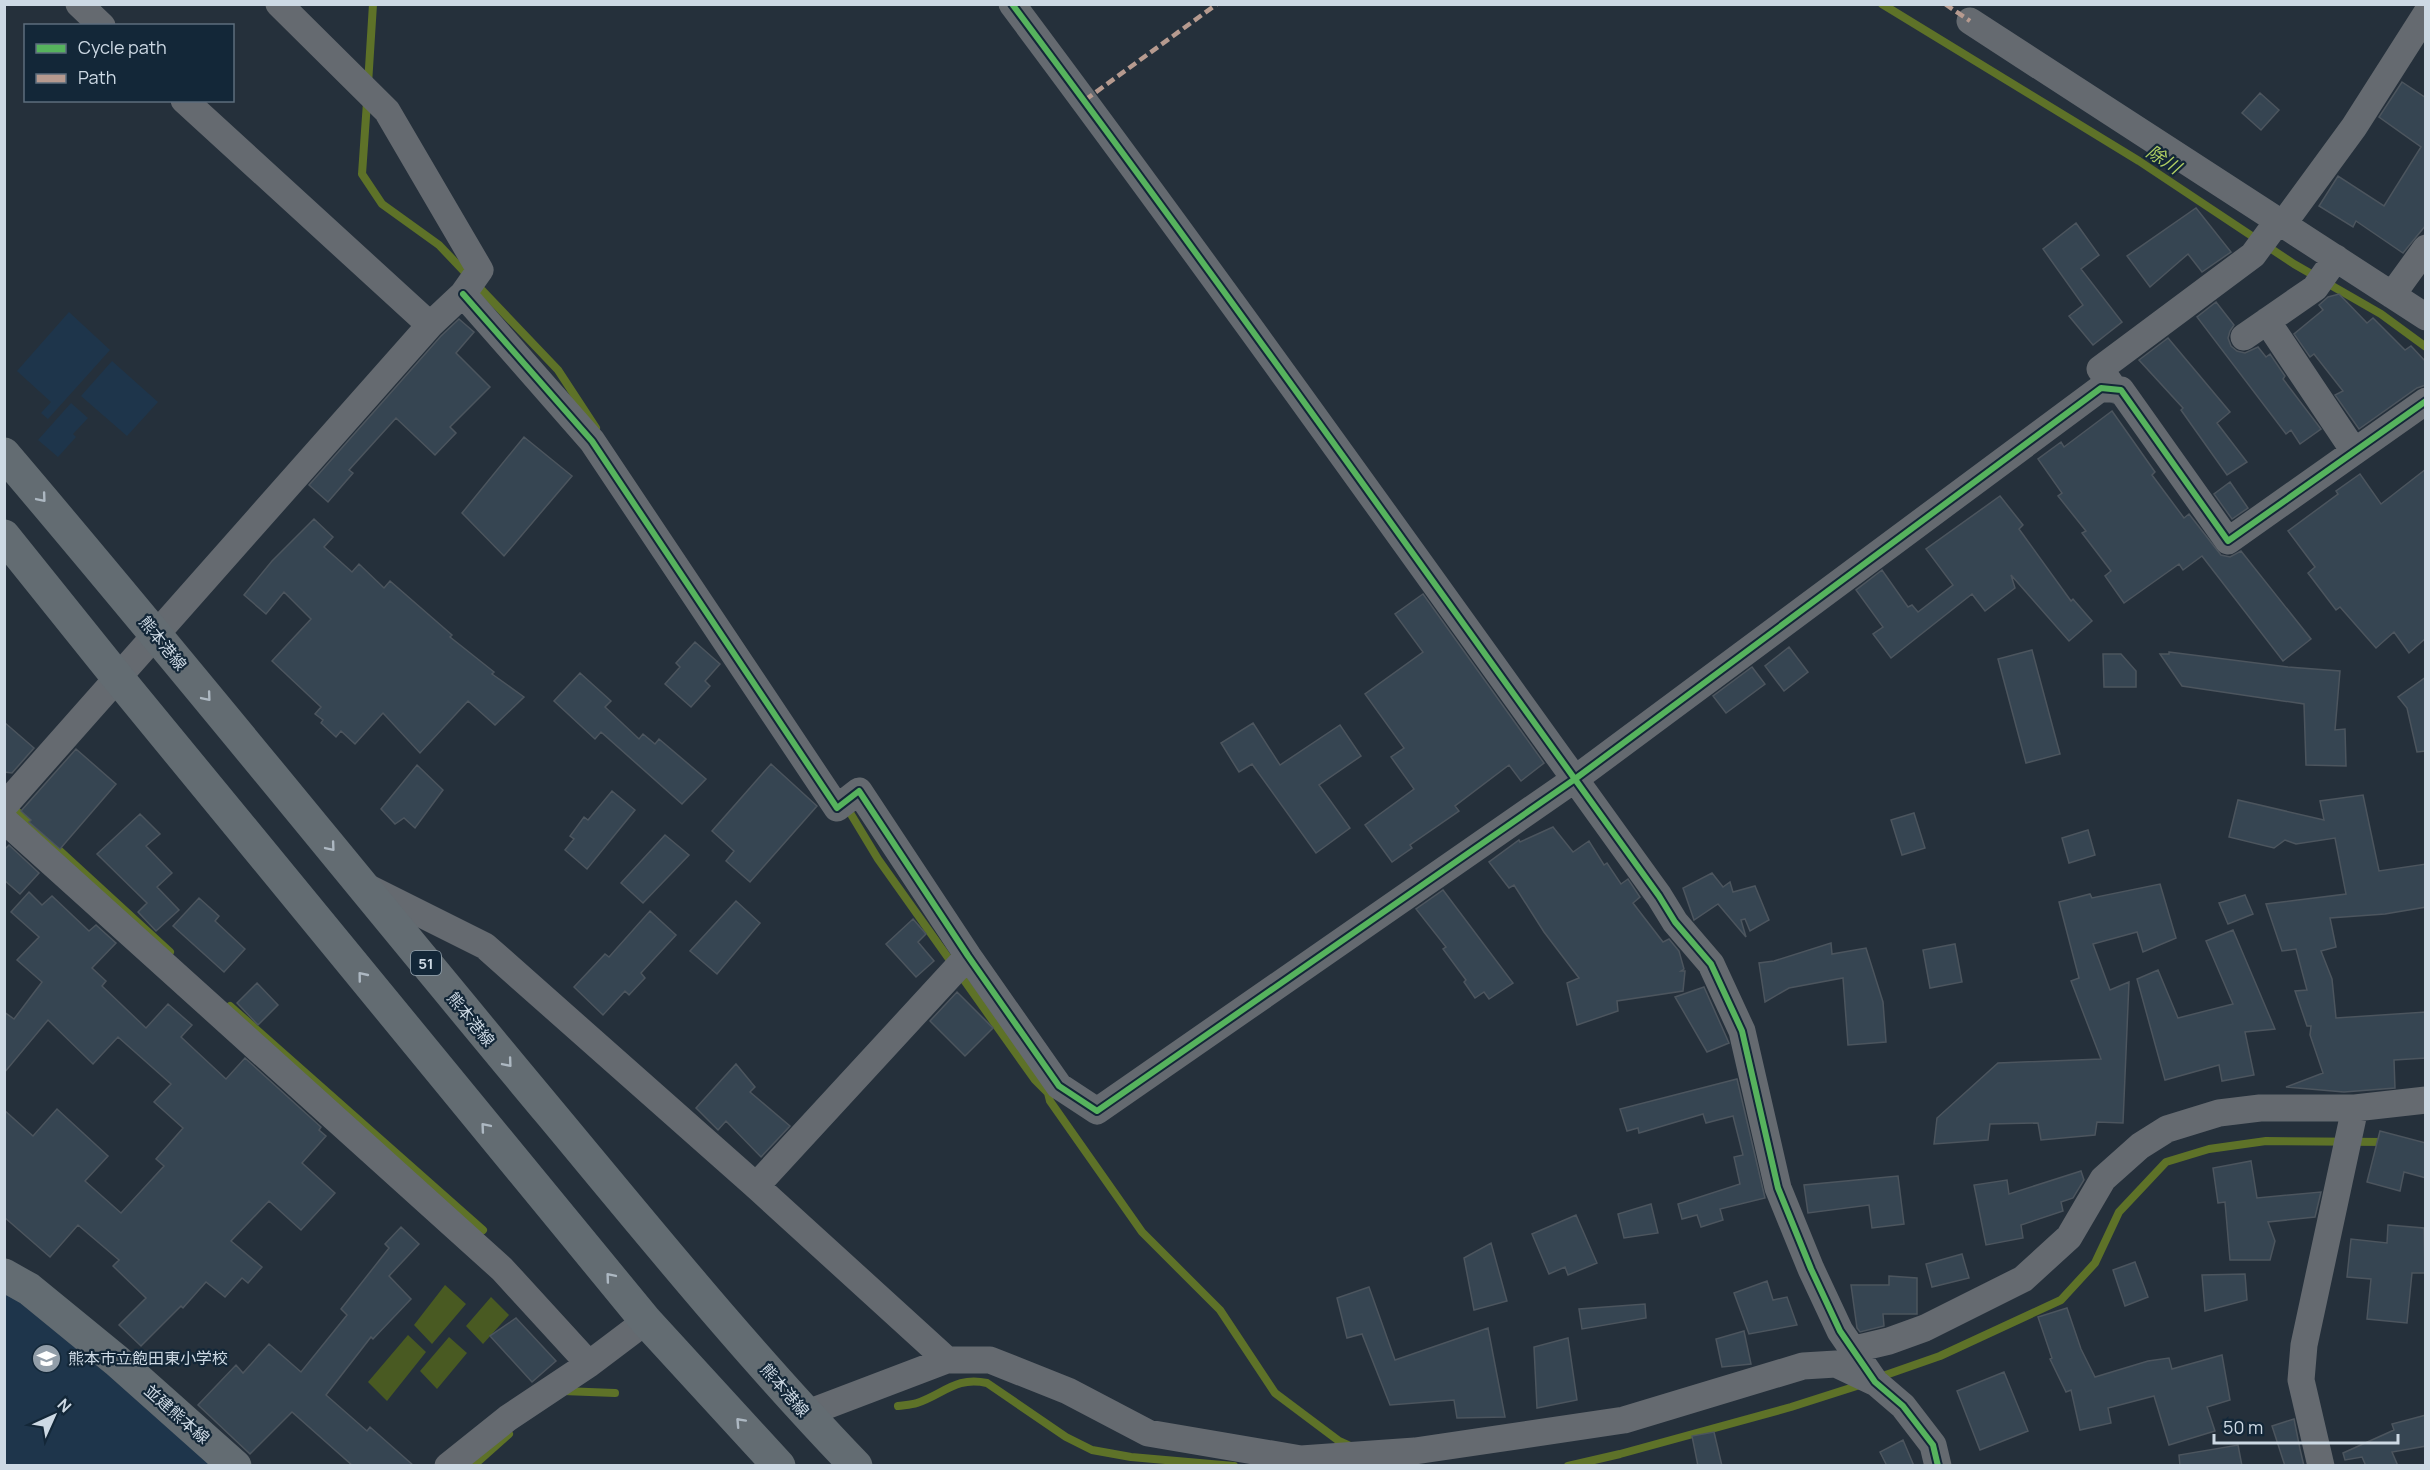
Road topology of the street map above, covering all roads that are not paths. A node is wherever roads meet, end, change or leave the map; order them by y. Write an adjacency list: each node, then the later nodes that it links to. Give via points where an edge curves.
1 (79, 4): 6 (street)
2 (279, 4): 11 (street, via 387,111 480,270)
3 (1012, 4): 24 (street)
4 (2426, 14): 8 (street, via 2354,127)
5 (1970, 21): 8 (street)
6 (100, 24)
7 (186, 102): 15 (street)
8 (2280, 222): 10 (street); 17 (street, via 2253,255 2100,369)
9 (2426, 248): 12 (street)
10 (2336, 258): 12 (street); 14 (street, via 2315,288)
11 (463, 294): 15 (street); 28 (street, via 592,441 837,808 859,790)
12 (2392, 295): 13 (street)
13 (2426, 317)
14 (2267, 321): 16 (street); 19 (street)
15 (430, 325): 22 (street)
16 (2244, 337)
17 (2115, 390): 19 (street, via 2121,390 2228,541); 24 (street, via 2101,388)
18 (2426, 401): 19 (street)
19 (2354, 451)
20 (4, 454): 22 (main road, 熊本港線 / 51, one-way to 22)
21 (4, 536): 23 (main road)
22 (155, 634): 23 (street); 27 (main road, 熊本港線 / 51, one-way to 27)
23 (118, 678): 25 (street); 33 (main road, one-way to 23)
24 (1575, 779): 28 (street, via 1096,1111 1059,1086); 34 (street, via 1675,922 1711,964 1742,1031 1778,1188 1811,1269)
25 (4, 806)
26 (4, 820): 36 (street, via 502,1269)
27 (362, 885): 31 (street, via 485,946); 38 (main road, 熊本港線 / 51, one-way to 38, via 660,1246)
28 (968, 956): 31 (street)
29 (2426, 1100): 30 (street)
30 (2355, 1108): 34 (street, via 2260,1108 2219,1113 2167,1129 2140,1146 2103,1179 2069,1237 2023,1279 1925,1328); 44 (street, via 2304,1345 2301,1380)
31 (756, 1186): 35 (street)
32 (4, 1275): 39 (main road, 並建熊本線, via 29,1289 108,1354)
33 (646, 1321): 36 (street); 41 (main road, one-way to 33)
34 (1851, 1350): 37 (street)
35 (947, 1360): 37 (street, via 990,1360 1068,1391 1148,1433 1301,1459 1415,1451 1624,1420 1803,1365 1836,1364); 38 (street)
36 (589, 1364): 40 (street, via 508,1418)
37 (1875, 1382): 43 (street, via 1903,1406 1933,1445)
38 (806, 1414): 42 (main road, 熊本港線 / 51)
39 (235, 1466)
40 (448, 1466)
41 (779, 1466)
42 (856, 1466)
43 (1938, 1466)
44 (2321, 1466)

